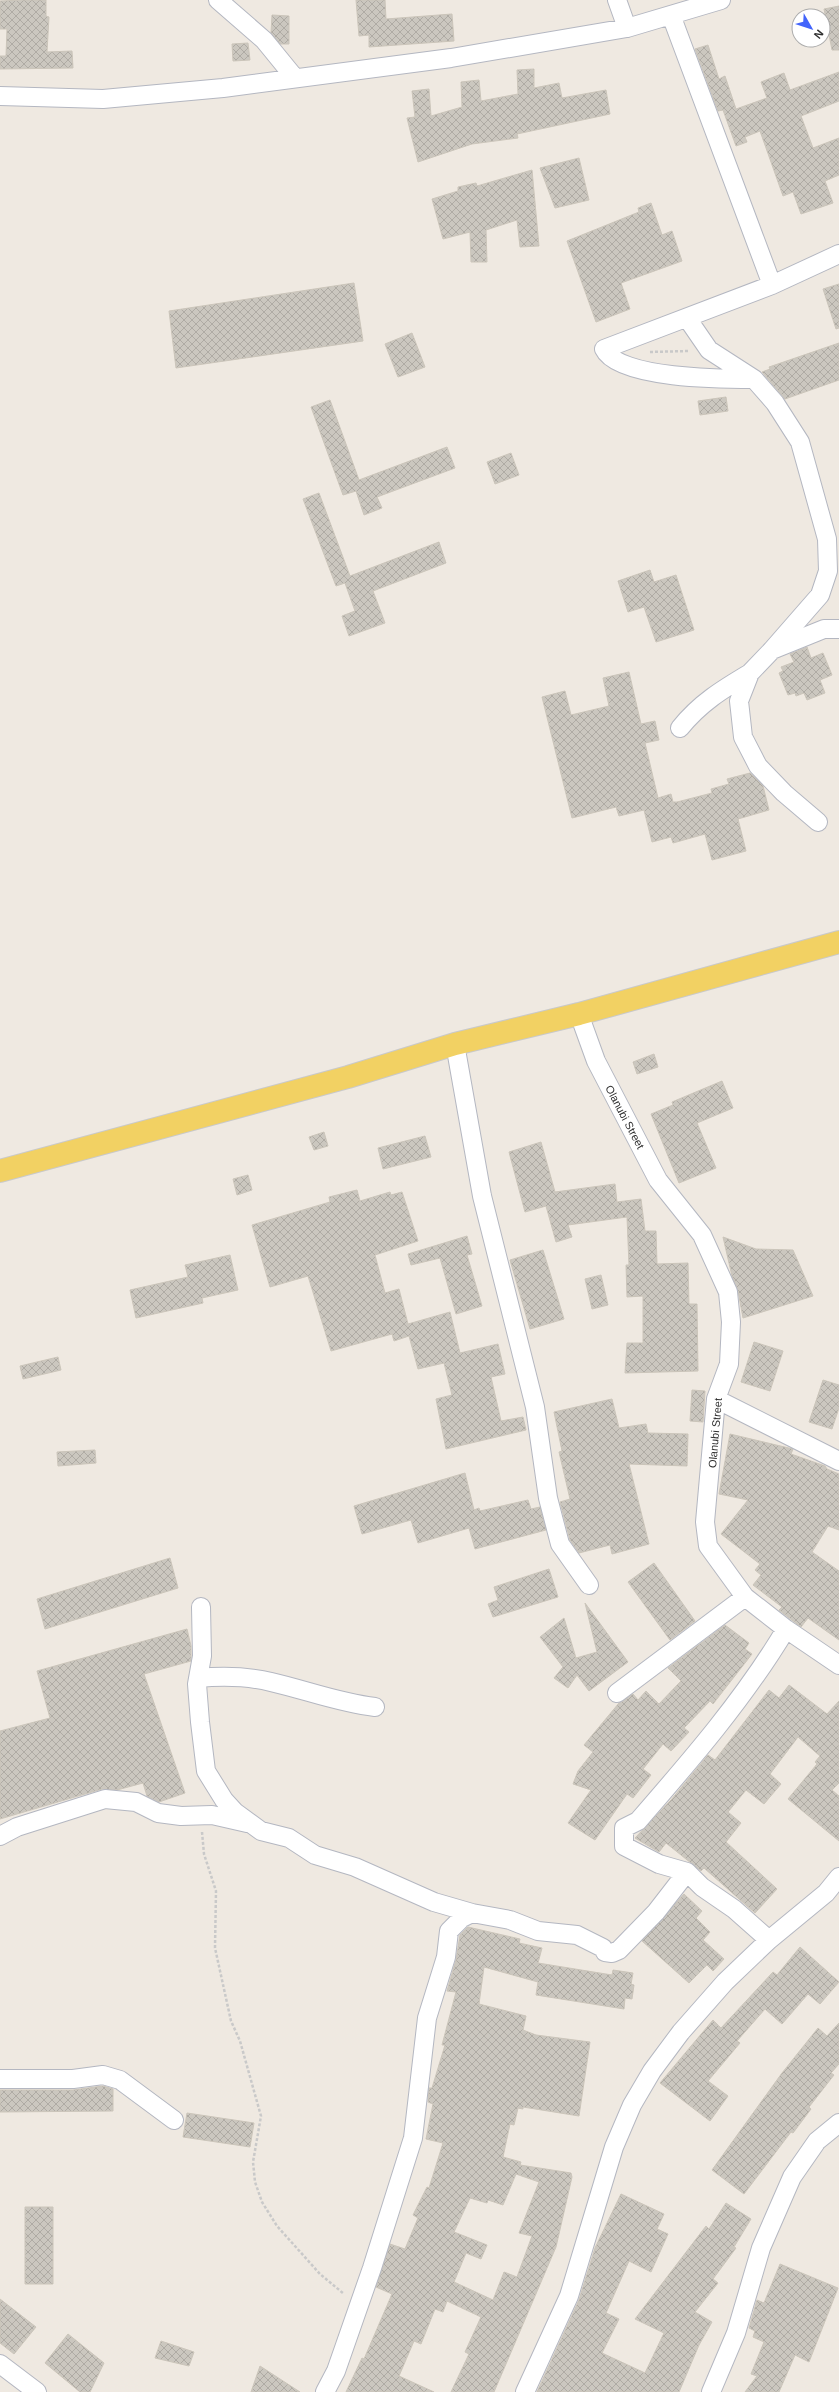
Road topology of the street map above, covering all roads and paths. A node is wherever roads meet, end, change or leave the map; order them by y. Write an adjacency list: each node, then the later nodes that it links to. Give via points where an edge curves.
1 (218, 0): 6 (street, via 264,40)
2 (617, 0): 5 (street)
3 (721, 0): 4 (street)
4 (670, 15): 5 (street); 9 (street)
5 (627, 28): 6 (street, via 451,58)
6 (295, 78): 7 (street, via 103,99)
7 (0, 96)
8 (839, 254): 9 (street)
9 (772, 285): 10 (street)
10 (687, 318): 11 (street); 13 (street, via 604,349 612,359 622,363 682,377)
11 (709, 350): 12 (path); 13 (street)
12 (646, 353)
13 (754, 379): 15 (street, via 775,403 800,442 827,539 828,571 820,595)
14 (839, 628): 15 (street, via 824,629)
15 (772, 650): 16 (street)
16 (750, 673): 17 (street, via 695,709); 18 (street, via 738,701 743,737 758,766)
17 (680, 728)
18 (818, 822)
19 (839, 942): 20 (main road)
20 (579, 1014): 21 (main road); 23 (street, Olanubi Street, via 596,1061 658,1180 702,1235 728,1292 731,1322 729,1364)
21 (455, 1044): 22 (main road, via 348,1077); 25 (street, via 482,1196 535,1407 548,1498 560,1544)
22 (0, 1171)
23 (716, 1399): 24 (street); 26 (street, Olanubi Street, via 705,1522 708,1546)
24 (839, 1461)
25 (588, 1585)
26 (745, 1597): 28 (street, Olanubi Street); 31 (street)
27 (201, 1607): 30 (street, via 202,1656)
28 (786, 1629): 29 (street, Olanubi Street); 36 (street, via 767,1661 714,1731 638,1821 624,1828 624,1846 659,1864)
29 (839, 1665)
30 (198, 1678): 32 (street, via 239,1677 271,1682 347,1704); 34 (street, via 206,1771 224,1800)
31 (617, 1693)
32 (375, 1707)
33 (198, 1815): 34 (street, via 212,1815); 35 (street, via 158,1813 136,1802 105,1799 17,1827); 43 (path, via 204,1854 216,1891 215,1948 231,2021 240,2041 261,2116 253,2162 257,2188 262,2202 277,2226 320,2274)
34 (252, 1824): 38 (street, via 260,1831 289,1838 315,1855 355,1866 434,1902)
35 (0, 1836)
36 (687, 1872): 38 (street, via 656,1912 619,1950 612,1952 605,1952 603,1948 577,1935 538,1931 510,1920); 39 (street)
37 (839, 1877): 39 (street, via 826,1893)
38 (472, 1913): 43 (street, via 462,1918 449,1931 446,1957 427,2018 413,2138)
39 (769, 1940): 47 (street, via 725,1982 682,2032 652,2072 632,2105 614,2147 569,2296)
40 (0, 2079): 41 (street, via 73,2079 103,2075 120,2080)
41 (174, 2120)
42 (839, 2122): 48 (street, via 817,2142 792,2176 761,2248 736,2333)
43 (359, 2305): 45 (street)
44 (0, 2364): 46 (street)
45 (328, 2391)
46 (37, 2392)
47 (525, 2392)
48 (711, 2392)

